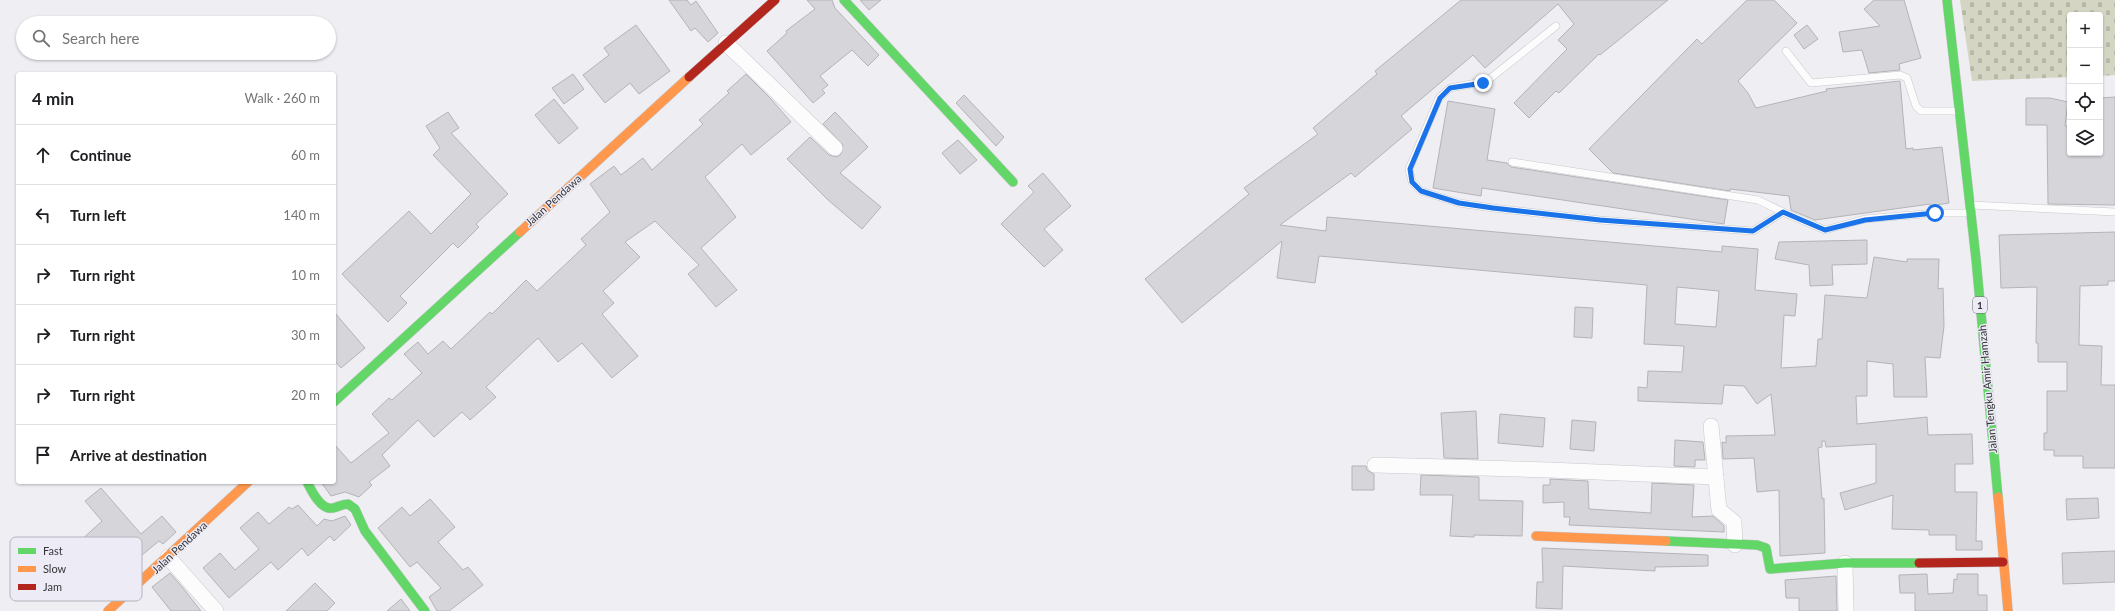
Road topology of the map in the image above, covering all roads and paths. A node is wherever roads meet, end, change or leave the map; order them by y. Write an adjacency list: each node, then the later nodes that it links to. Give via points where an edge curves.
1 (776, 0): 5 (main road, Jalan Pendawa)
2 (844, 0): 10 (main road)
3 (1947, 0): 7 (main road, Jalan Tengku Amir Hamzah / 1)
4 (1556, 26): 12 (lane, via 1487,81 1456,86 1444,92 1410,169 1412,182 1421,191 1459,203 1493,208 1600,220 1753,231)
5 (726, 43): 8 (street); 14 (main road, Jalan Pendawa)
6 (1786, 51): 7 (lane, via 1811,83 1900,74 1907,78 1916,106 1921,111)
7 (1959, 111): 11 (main road, Jalan Tengku Amir Hamzah / 1)
8 (835, 148)
9 (1512, 162): 12 (lane, via 1758,200)
10 (1014, 182)
11 (1970, 209): 12 (lane, via 1865,220 1825,230); 13 (lane); 24 (main road, Jalan Tengku Amir Hamzah / 1)
12 (1783, 212)
13 (2115, 212)
14 (336, 400)
15 (1711, 426): 17 (street)
16 (1375, 465): 17 (street)
17 (1716, 477): 21 (street, via 1719,510 1734,522)
18 (246, 484): 22 (main road, Jalan Pendawa)
19 (307, 484): 29 (main road, via 318,500 328,508 343,504 351,506 362,518 365,531)
20 (1536, 536): 21 (main road)
21 (1735, 545): 23 (main road, via 1763,546 1767,551 1770,569)
22 (168, 557): 25 (main road, Jalan Pendawa); 28 (street)
23 (1845, 562): 24 (main road); 30 (street)
24 (2003, 562): 31 (main road, Jalan Tengku Amir Hamzah / 1)
25 (142, 580)
26 (119, 601): 27 (main road, Jalan Pendawa)
27 (108, 611)
28 (216, 611)
29 (425, 611)
30 (1846, 611)
31 (2008, 611)

